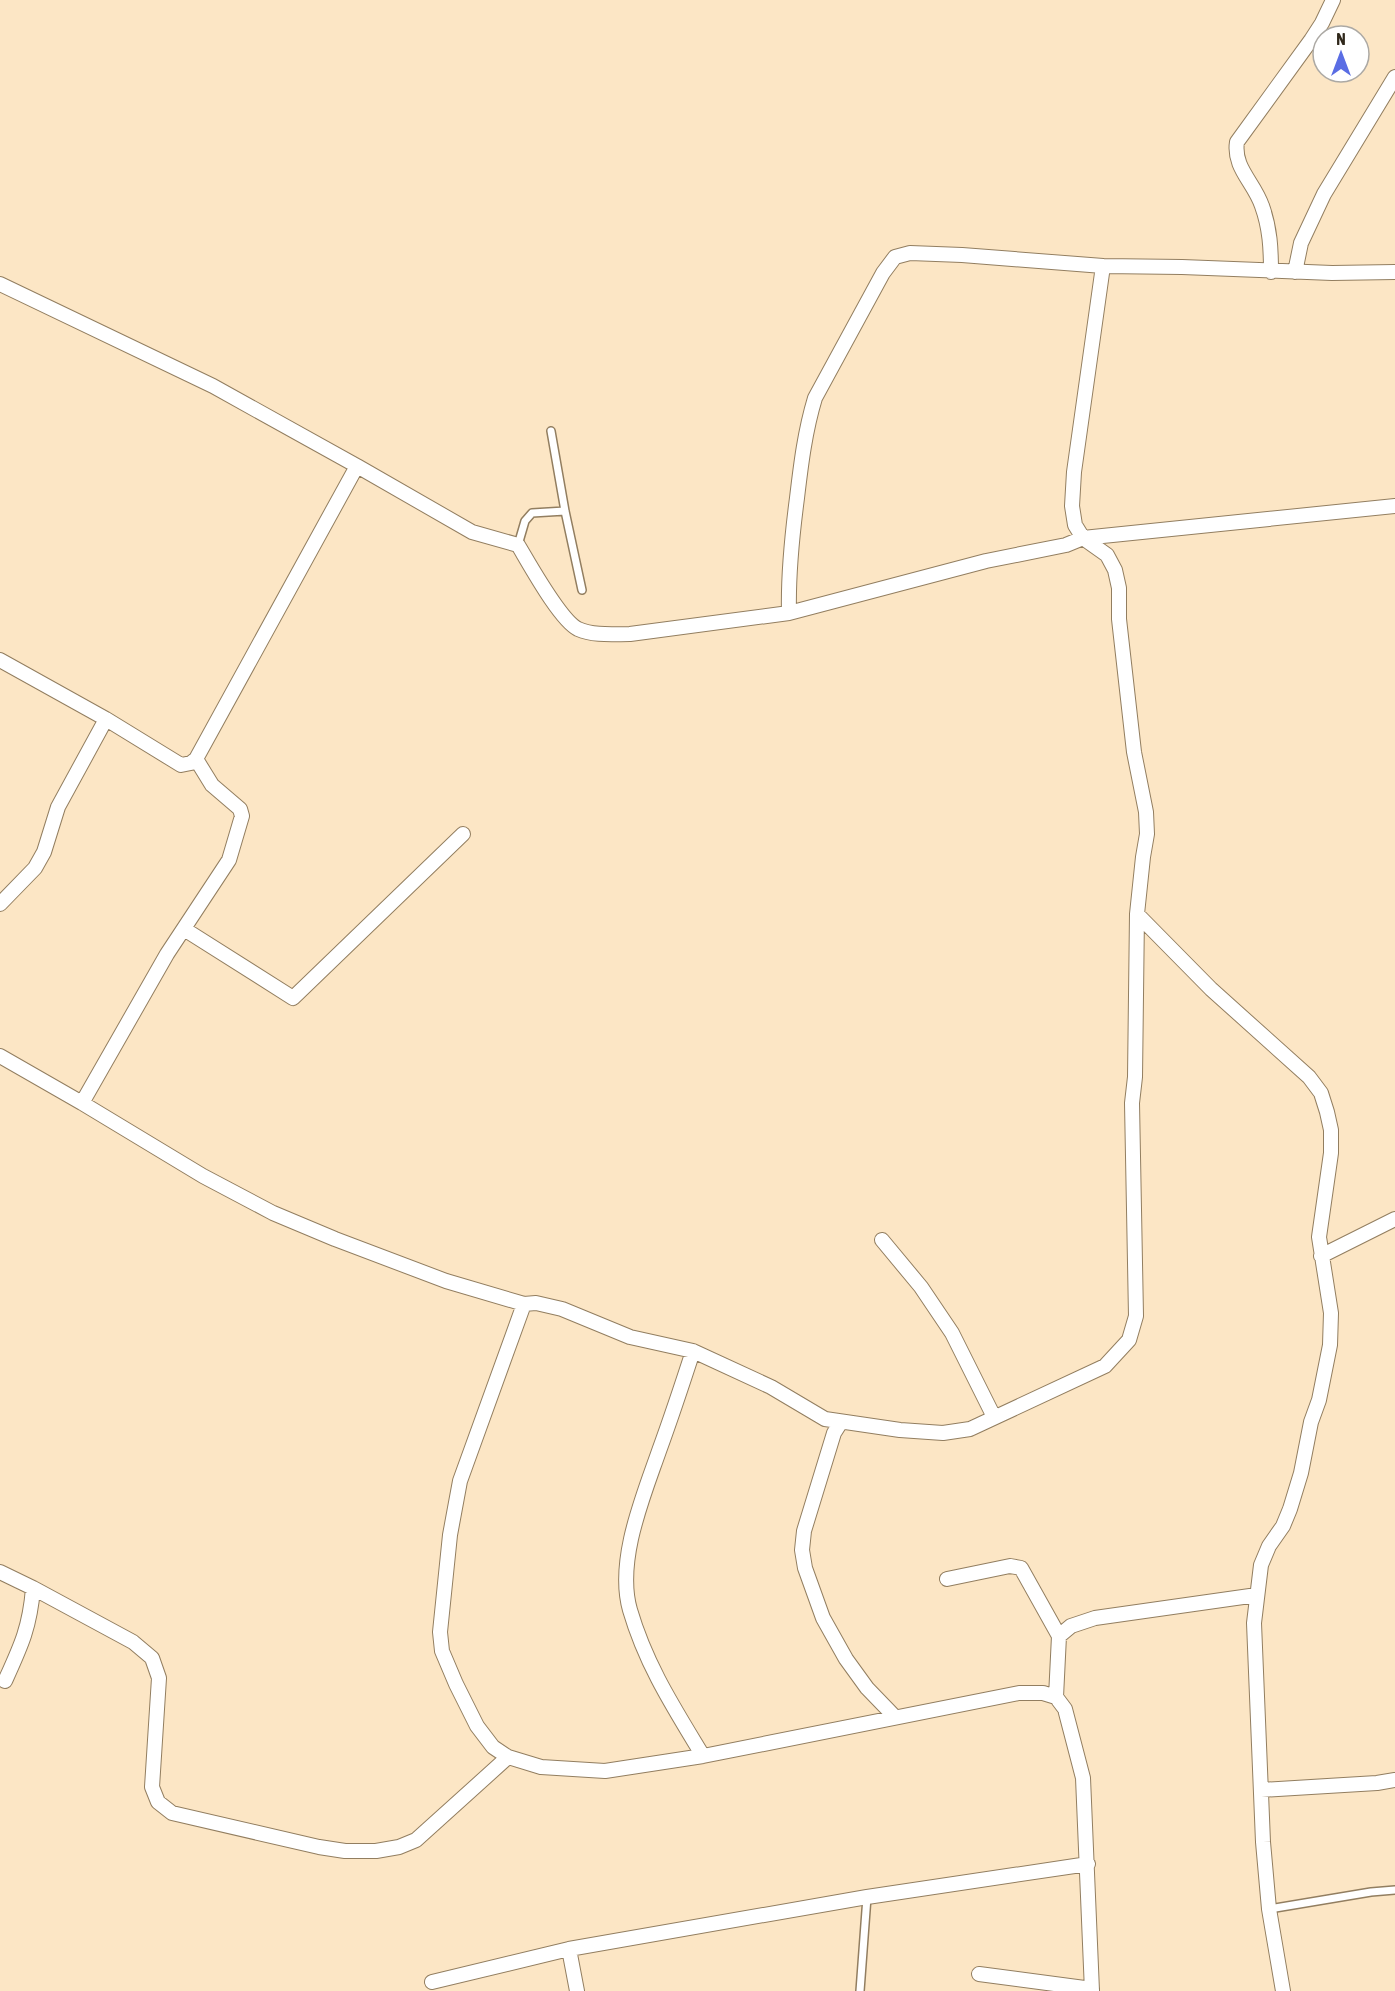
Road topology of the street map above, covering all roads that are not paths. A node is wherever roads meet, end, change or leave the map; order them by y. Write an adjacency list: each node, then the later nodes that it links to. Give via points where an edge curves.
1 (1333, 0): 4 (street, via 1311,40 1237,142 1238,164 1253,185 1267,220)
2 (1395, 77): 5 (street, via 1324,194 1301,243)
3 (1103, 267): 4 (street); 12 (street, via 1074,472 1072,506 1075,525); 15 (street, via 962,255 910,253 894,257 811,411 791,551)
4 (1271, 272): 5 (street)
5 (1295, 272): 6 (street)
6 (1395, 272)
7 (0, 284): 9 (street, via 213,386)
8 (551, 431): 11 (lane)
9 (357, 466): 13 (street, via 472,532); 18 (street)
10 (1395, 506): 12 (street)
11 (565, 511): 13 (lane, via 532,513); 14 (lane)
12 (1083, 538): 15 (street); 21 (street, via 1107,555 1119,588 1134,752 1146,812)
13 (513, 543): 15 (street, via 564,617 589,633 630,634)
14 (582, 590)
15 (789, 613)
16 (0, 660): 17 (street)
17 (106, 719): 18 (street, via 181,765); 20 (street, via 58,807 36,868)
18 (196, 759): 22 (street, via 212,785 240,809 242,816 229,860)
19 (463, 834): 22 (street, via 293,998)
20 (0, 904)
21 (1137, 914): 27 (street, via 1211,989 1295,1063 1321,1093 1331,1130 1331,1153 1319,1226); 30 (street, via 1132,1103 1137,1269 1134,1324 1129,1340 1105,1366)
22 (184, 929): 24 (street)
23 (0, 1056): 24 (street)
24 (82, 1103): 28 (street, via 273,1213 446,1281)
25 (1395, 1219): 27 (street)
26 (882, 1240): 30 (street, via 952,1333)
27 (1321, 1256): 35 (street, via 1331,1313 1330,1345 1302,1473 1283,1526 1261,1565)
28 (524, 1304): 29 (street, via 562,1309 630,1337); 41 (street, via 460,1481 440,1632 442,1651 477,1726 493,1747)
29 (693, 1352): 31 (street, via 771,1387 825,1419); 40 (street, via 643,1497 633,1533 627,1583 630,1608 651,1668)
30 (994, 1418): 31 (street, via 970,1429 944,1433)
31 (841, 1422): 39 (street, via 834,1433 804,1531 805,1568 823,1618 846,1659)
32 (0, 1572): 34 (street)
33 (947, 1579): 36 (street, via 1010,1566 1021,1568)
34 (33, 1588): 37 (street, via 25,1637); 41 (street, via 133,1642 152,1658 159,1678 152,1787 158,1802 172,1813 345,1851 376,1851 416,1840)
35 (1257, 1595): 36 (street, via 1095,1618 1071,1626); 43 (street, via 1254,1623)
36 (1059, 1636): 38 (street)
37 (5, 1681)
38 (1056, 1697): 39 (street, via 1019,1694); 44 (street, via 1065,1709 1083,1778)
39 (895, 1717): 40 (street)
40 (703, 1756): 41 (street, via 604,1771 541,1767)
41 (508, 1757)
42 (1395, 1780): 43 (street)
43 (1261, 1790): 47 (street)
44 (1088, 1864): 46 (street); 51 (street)
45 (1395, 1890): 47 (lane)
46 (867, 1897): 48 (street); 53 (lane)
47 (1269, 1909): 54 (street)
48 (569, 1949): 50 (street); 52 (street)
49 (979, 1974): 51 (street)
50 (432, 1982)
51 (1092, 1990)
52 (577, 1991)
53 (861, 1991)
54 (1283, 1991)

